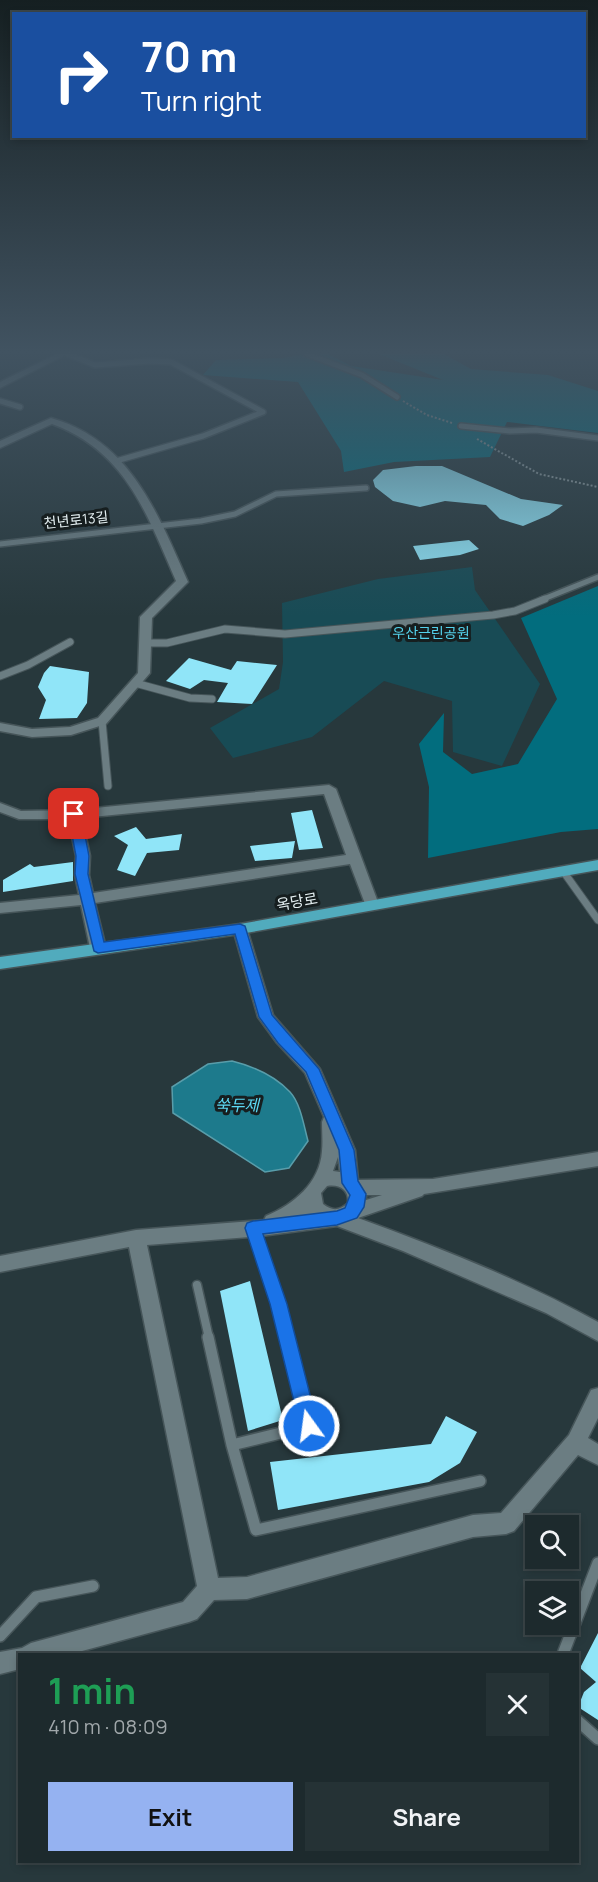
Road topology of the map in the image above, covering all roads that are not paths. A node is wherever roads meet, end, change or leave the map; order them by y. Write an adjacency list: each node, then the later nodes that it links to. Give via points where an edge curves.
1 (89, 442): 3 (street)
2 (182, 442): 3 (lane)
3 (116, 460): 5 (street)
4 (366, 488): 5 (lane, 천년로13길, via 276,494 234,514)
5 (155, 526): 6 (lane, 천년로13길); 9 (street, via 182,582 146,617)
6 (0, 544)
7 (598, 577): 9 (lane, via 515,611 493,615 285,634 225,629)
8 (70, 642): 10 (lane)
9 (145, 643): 11 (street, via 144,673)
10 (0, 676)
11 (135, 683): 12 (lane, via 190,698); 13 (street)
12 (212, 699)
13 (102, 721): 14 (street, via 51,732); 15 (lane)
14 (0, 728)
15 (108, 786)
16 (0, 807): 17 (street, via 19,814)
17 (74, 814): 18 (street, via 329,789); 21 (street)
18 (355, 858): 21 (street); 22 (street)
19 (598, 865): 20 (main road, 옥당로)
20 (563, 871): 22 (main road, 옥당로); 24 (lane)
21 (89, 899): 23 (street); 26 (street)
22 (372, 905): 25 (main road, 옥당로)
23 (0, 908)
24 (598, 920)
25 (240, 929): 26 (main road, 옥당로); 28 (street, via 266,1017 312,1069)
26 (98, 948): 27 (main road, 옥당로)
27 (0, 963)
28 (329, 1110): 30 (street, via 331,1153); 31 (street, via 346,1150)
29 (598, 1159): 32 (street)
30 (321, 1181): 31 (street, via 336,1178); 33 (street)
31 (352, 1185): 32 (street); 34 (street, via 358,1201)
32 (433, 1186): 34 (street)
33 (311, 1198): 34 (street, via 322,1215); 35 (street, via 290,1214)
34 (344, 1216): 35 (street); 39 (street, via 554,1307)
35 (257, 1228): 36 (street); 42 (lane, via 309,1426)
36 (136, 1238): 37 (street); 47 (street)
37 (0, 1264)
38 (197, 1285): 42 (lane)
39 (598, 1332)
40 (598, 1397): 41 (street)
41 (576, 1442): 43 (street); 47 (street, via 506,1523 473,1526 247,1588)
42 (232, 1445): 44 (lane, via 256,1530)
43 (598, 1455)
44 (480, 1481)
45 (598, 1563): 50 (lane)
46 (93, 1586): 48 (lane, via 36,1597)
47 (209, 1588): 49 (street, via 189,1611)
48 (0, 1636)
49 (35, 1653)
50 (563, 1653)
51 (18, 1658): 52 (street)
52 (0, 1663)
53 (579, 1721): 54 (lane)
54 (598, 1739)

